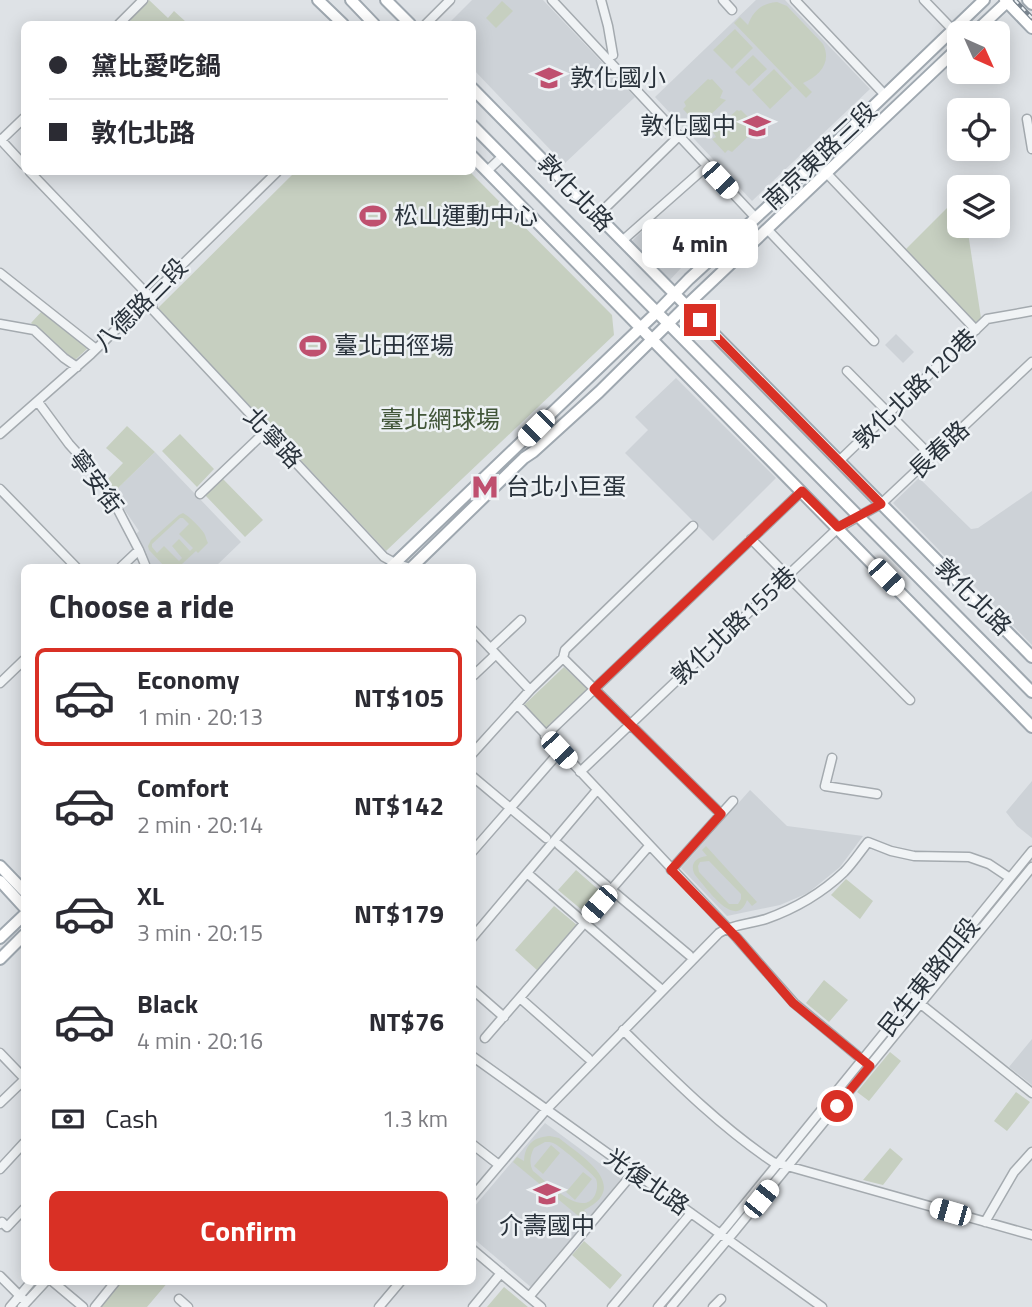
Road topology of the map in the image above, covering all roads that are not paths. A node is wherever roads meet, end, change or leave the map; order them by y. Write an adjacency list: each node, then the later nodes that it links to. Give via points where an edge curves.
1 (143, 0): 16 (street)
2 (318, 0): 17 (main road)
3 (351, 0): 18 (main road)
4 (386, 0): 19 (main road)
5 (450, 0): 20 (street)
6 (552, 0): 33 (street)
7 (601, 0): 26 (street)
8 (723, 0): 15 (street)
9 (795, 0): 29 (street)
10 (924, 0): 23 (street)
11 (984, 0): 21 (main road, 南京東路三段)
12 (1028, 0): 14 (main road)
13 (1007, 1): 22 (main road); 24 (main road)
14 (1032, 4)
15 (732, 10)
16 (123, 21)
17 (340, 21)
18 (371, 21)
19 (407, 21)
20 (429, 21)
21 (962, 21)
22 (986, 21)
23 (947, 24)
24 (1032, 27)
25 (947, 36): 29 (main road, 南京東路三段)
26 (613, 55)
27 (947, 58): 42 (main road, 南京東路三段)
28 (476, 92): 45 (main road, 敦化北路)
29 (886, 95): 39 (main road, 南京東路三段)
30 (1027, 119): 35 (street)
31 (21, 121): 34 (street)
32 (476, 129): 36 (main road, 敦化北路)
33 (679, 136): 40 (street); 45 (street)
34 (1, 140): 38 (street)
35 (1032, 149)
36 (503, 156): 41 (street, 敦化北路); 54 (main road, 敦化北路)
37 (476, 160): 41 (main road, 敦化北路)
38 (21, 162)
39 (816, 162): 42 (street); 46 (main road, 南京東路三段)
40 (707, 166): 46 (street); 48 (street)
41 (487, 171): 57 (main road, 敦化北路)
42 (826, 173): 47 (main road, 南京東路三段); 58 (street)
43 (33, 175): 51 (street, 北寧路)
44 (273, 175): 51 (street, 八德路三段)
45 (597, 216): 48 (main road, 敦化北路)
46 (755, 217): 50 (main road, 南京東路三段)
47 (767, 229): 52 (main road, 南京東路三段); 60 (street)
48 (622, 241): 50 (main road, 敦化北路)
49 (0, 273): 61 (street)
50 (675, 295): 52 (main road, 敦化北路); 54 (main road, 南京東路三段)
51 (150, 297): 61 (street, 八德路三段); 67 (street, 北寧路, via 153,310)
52 (686, 306): 55 (main road, 南京東路三段); 70 (main road, 敦化北路)
53 (1032, 311): 58 (street, 敦化北路120巷, via 987,318)
54 (657, 312): 55 (main road, 敦化北路); 57 (main road, 南京東路三段)
55 (668, 323): 59 (main road, 南京東路三段); 75 (main road, 敦化北路)
56 (0, 324): 63 (street, via 34,330)
57 (641, 327): 59 (main road, 敦化北路); 84 (main road, 南京東路三段)
58 (976, 330): 66 (street, 敦化北路120巷)
59 (652, 339): 72 (main road, 敦化北路); 85 (main road, 南京東路三段)
60 (874, 341)
61 (96, 349): 63 (street, 八德路三段)
62 (1032, 362): 69 (street, 長春路)
63 (77, 367): 65 (street, 八德路三段)
64 (847, 371): 66 (street)
65 (38, 402): 68 (street, 八德路三段); 79 (street, 寧安街, via 104,483)
66 (889, 414): 69 (street); 70 (street, 敦化北路120巷)
67 (266, 431): 73 (street); 83 (street, 北寧路)
68 (0, 434)
69 (932, 457): 74 (street, 長春路)
70 (839, 461): 74 (main road, 敦化北路)
71 (0, 489): 80 (street)
72 (802, 491): 77 (main road, 敦化北路); 78 (street)
73 (200, 494)
74 (881, 504): 75 (street, 長春路); 92 (main road, 敦化北路)
75 (858, 516): 77 (street, 長春路); 87 (main road, 敦化北路)
76 (693, 526): 93 (street, via 565,650)
77 (838, 527): 86 (street, 敦化北路155巷); 90 (main road, 敦化北路)
78 (751, 539): 86 (street); 98 (street)
79 (139, 550): 81 (street); 82 (street, 寧安街)
80 (73, 564)
81 (124, 564)
82 (145, 564)
83 (392, 564)
84 (394, 564)
85 (412, 564)
86 (788, 576): 101 (street); 103 (street, 敦化北路155巷)
87 (960, 619): 90 (main road); 95 (main road, 敦化北路)
88 (521, 620): 91 (street)
89 (476, 634): 91 (street)
90 (945, 638): 104 (main road, 敦化北路)
91 (492, 653): 96 (street); 99 (street)
92 (1029, 654): 95 (main road)
93 (563, 658): 98 (street); 99 (street)
94 (21, 663): 97 (street)
95 (1007, 667): 100 (main road, 敦化北路)
96 (476, 673)
97 (0, 684)
98 (594, 689): 103 (street); 105 (street)
99 (530, 690): 102 (street)
100 (1032, 692)
101 (910, 701)
102 (517, 704): 105 (street); 106 (street)
103 (629, 725): 109 (street, 敦化北路155巷); 115 (street)
104 (1032, 727)
105 (545, 736): 109 (street)
106 (476, 750)
107 (555, 757): 114 (street)
108 (832, 758): 112 (street, via 825,786)
109 (580, 772): 111 (street)
110 (476, 779): 114 (street)
111 (597, 790): 118 (street); 124 (street)
112 (877, 794)
113 (733, 801): 115 (street)
114 (510, 808): 116 (street); 119 (street)
115 (721, 814): 123 (street)
116 (546, 838)
117 (559, 845): 135 (street)
118 (649, 846): 123 (street); 130 (street)
119 (476, 847)
120 (1032, 851): 125 (street, 民生東路四段)
121 (0, 866): 127 (main road)
122 (1032, 867): 141 (street, 民生東路四段)
123 (671, 870): 131 (street)
124 (527, 873): 130 (street); 132 (street)
125 (1010, 878): 131 (street, via 969,857 914,856 868,842 845,871 817,894 781,913); 139 (street, 民生東路四段)
126 (0, 881): 128 (main road)
127 (21, 888)
128 (21, 904)
129 (21, 918): 133 (main road)
130 (582, 924): 137 (street); 140 (street)
131 (727, 928): 137 (street); 148 (street, via 793,1003)
132 (476, 933)
133 (0, 938)
134 (21, 938): 136 (main road)
135 (689, 955)
136 (0, 959)
137 (662, 990): 143 (street)
138 (476, 992): 142 (street)
139 (913, 998): 141 (street); 148 (street, 民生東路四段)
140 (520, 999): 142 (street); 146 (street)
141 (920, 1004): 149 (street, 民生東路四段); 152 (street)
142 (504, 1017): 144 (street)
143 (623, 1030): 154 (street); 158 (street, via 711,1115)
144 (485, 1038)
145 (0, 1053): 150 (street)
146 (588, 1058)
147 (476, 1059): 154 (street, 光復北路)
148 (862, 1060): 149 (street); 158 (street, 民生東路四段)
149 (870, 1066): 160 (street, 民生東路四段)
150 (21, 1076)
151 (21, 1082): 153 (street)
152 (1032, 1093)
153 (0, 1103)
154 (546, 1110): 159 (street); 162 (street, 光復北路)
155 (21, 1146): 161 (street)
156 (476, 1147): 159 (street)
157 (1032, 1152): 166 (street, via 1014,1172)
158 (777, 1164): 160 (street); 169 (street, 民生東路四段)
159 (499, 1165): 163 (street)
160 (788, 1167): 166 (street); 169 (street, 民生東路四段)
161 (0, 1169)
162 (634, 1172): 165 (street, 光復北路); 178 (street)
163 (476, 1192)
164 (21, 1212): 167 (street, via 6,1227)
165 (691, 1213): 169 (street, 光復北路); 189 (street)
166 (985, 1222): 168 (street)
167 (0, 1224)
168 (1032, 1235)
169 (724, 1236): 190 (street); 191 (street); 193 (street, 光復北路)
170 (476, 1252): 171 (street)
171 (501, 1273): 178 (street); 187 (street)
172 (0, 1276): 181 (street)
173 (30, 1285): 181 (street)
174 (42, 1285): 181 (street)
175 (57, 1285): 183 (street)
176 (113, 1285): 184 (street)
177 (398, 1285): 186 (street)
178 (529, 1297): 188 (street)
179 (179, 1299): 185 (street)
180 (721, 1299): 192 (street)
181 (23, 1302): 182 (street)
182 (10, 1307)
183 (83, 1307)
184 (94, 1307)
185 (188, 1307)
186 (379, 1307)
187 (473, 1307)
188 (541, 1307)
189 (612, 1307)
190 (658, 1307)
191 (671, 1307)
192 (713, 1307)
193 (822, 1307)

